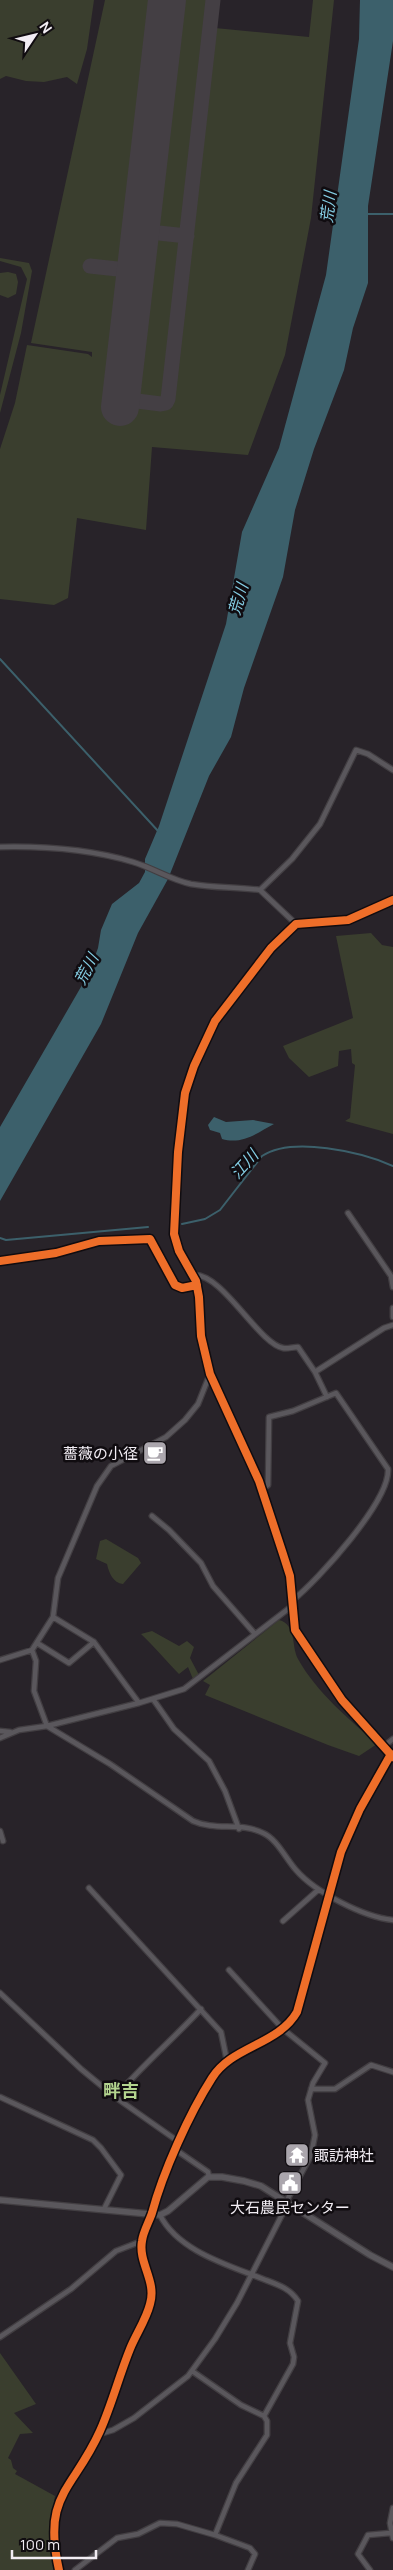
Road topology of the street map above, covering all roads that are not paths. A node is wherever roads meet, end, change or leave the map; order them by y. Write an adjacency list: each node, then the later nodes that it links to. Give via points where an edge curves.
1 (393, 770): 3 (street, via 356,750 320,824 292,859)
2 (0, 847): 3 (street, via 71,849 134,862 179,879 216,888)
3 (260, 890): 5 (street)
4 (393, 900): 5 (street, via 348,920)
5 (296, 924): 7 (street, via 271,948 214,1021 185,1093 173,1227 179,1251)
6 (348, 1213): 8 (street, via 390,1276)
7 (194, 1275): 12 (street, via 202,1276 215,1285 243,1310 264,1337 280,1347 298,1347); 13 (street, via 201,1336)
8 (393, 1287)
9 (393, 1308): 10 (street)
10 (393, 1317)
11 (393, 1324): 12 (street)
12 (316, 1372): 14 (street)
13 (210, 1374): 15 (street); 18 (street, via 198,1404 186,1420 166,1437 111,1466 97,1486 58,1578)
14 (327, 1397): 15 (street, via 269,1417 268,1485); 17 (street, via 338,1394 388,1472 365,1521)
15 (262, 1489): 17 (street, via 290,1576)
16 (152, 1516): 19 (street, via 201,1563 212,1586)
17 (292, 1603): 19 (street); 31 (street, via 295,1630 309,1652 342,1700)
18 (52, 1617): 20 (street); 21 (street)
19 (255, 1634): 24 (street, via 191,1686)
20 (94, 1642): 21 (street, via 69,1663); 25 (street)
21 (37, 1643): 22 (street)
22 (32, 1650): 23 (street); 26 (street, via 36,1661 34,1691)
23 (0, 1660)
24 (153, 1699): 25 (street); 33 (street, via 174,1729 209,1761 225,1791)
25 (139, 1703): 26 (street)
26 (47, 1726): 28 (street); 33 (street, via 110,1764 193,1821 205,1826)
27 (0, 1731): 28 (street)
28 (10, 1732): 29 (street)
29 (0, 1738)
30 (393, 1739): 31 (street)
31 (384, 1746): 32 (street)
32 (392, 1756): 38 (street, via 349,1832)
33 (239, 1829): 37 (street, via 268,1835 296,1870)
34 (0, 1831): 35 (street)
35 (3, 1841)
36 (89, 1888): 43 (street)
37 (318, 1890): 38 (street); 40 (street)
38 (328, 1894): 39 (street, via 374,1916); 44 (street, via 300,2006)
39 (393, 1920)
40 (283, 1921)
41 (229, 1970): 44 (street)
42 (0, 1993): 48 (street)
43 (201, 2010): 45 (street, via 221,2032); 48 (street)
44 (284, 2029): 45 (street); 47 (street, via 325,2063)
45 (227, 2061): 50 (street, via 208,2084)
46 (393, 2072): 47 (street, via 371,2065 334,2089)
47 (311, 2089): 54 (street, via 308,2100 314,2142 307,2166)
48 (116, 2097): 50 (street)
49 (0, 2098): 55 (street, via 93,2140 101,2148 121,2175)
50 (180, 2143): 51 (street)
51 (176, 2150): 52 (street, via 208,2172); 56 (street)
52 (209, 2177): 54 (street, via 254,2184); 57 (street)
53 (0, 2200): 55 (street)
54 (287, 2202): 59 (street); 60 (street)
55 (104, 2209): 56 (street)
56 (152, 2213): 57 (street); 58 (street)
57 (160, 2215): 60 (street, via 184,2242 227,2266)
58 (142, 2241): 61 (street, via 116,2251 71,2289); 64 (street, via 152,2289 150,2305)
59 (393, 2267)
60 (251, 2274): 62 (street, via 222,2328); 63 (street, via 286,2288 295,2296 298,2306 290,2344 293,2364)
61 (0, 2338)
62 (192, 2371): 63 (street, via 241,2405); 64 (street, via 185,2380 134,2418 112,2430)
63 (264, 2416): 67 (street, via 267,2435 236,2483)
64 (99, 2432): 69 (street, via 61,2495 55,2512 53,2536)
65 (393, 2508): 66 (street)
66 (390, 2533): 68 (street); 72 (street, via 368,2535 358,2554)
67 (215, 2534): 70 (street, via 160,2523 138,2534 117,2538); 71 (street, via 252,2550 255,2554)
68 (393, 2538)
69 (59, 2570)
70 (75, 2570)
71 (248, 2570)
72 (370, 2570)

